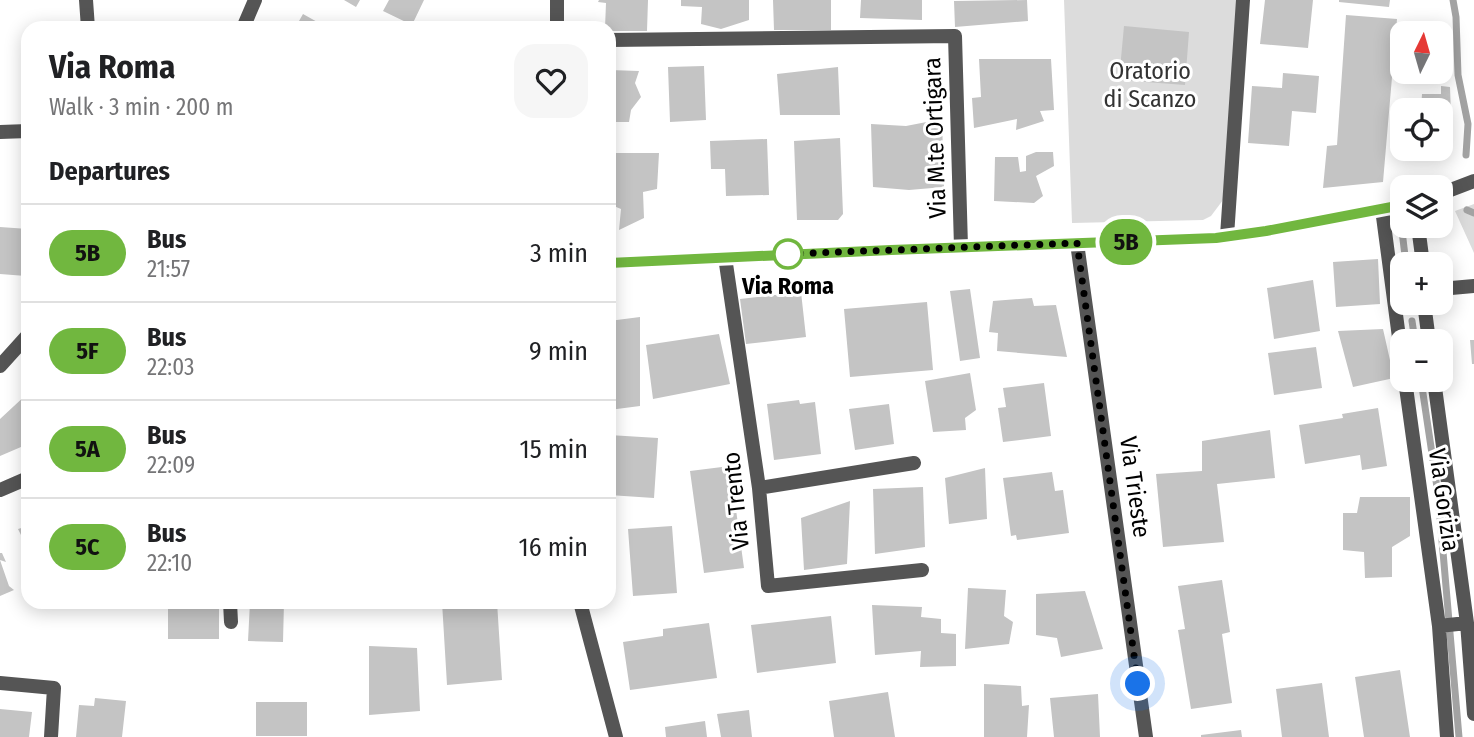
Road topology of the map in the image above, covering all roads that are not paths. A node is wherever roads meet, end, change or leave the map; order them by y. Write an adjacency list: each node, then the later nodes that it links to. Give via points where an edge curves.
1 (86, 0): 5 (street)
2 (255, 0): 6 (street)
3 (557, 0): 7 (street)
4 (1244, 0): 15 (street)
5 (88, 21)
6 (246, 21)
7 (557, 21)
8 (616, 40): 17 (street, Via M.te Ortigara, via 955,36)
9 (0, 130): 10 (street)
10 (21, 131)
11 (1474, 181): 12 (street)
12 (1453, 189)
13 (1390, 207): 14 (street)
14 (1382, 209): 15 (street); 18 (street)
15 (1227, 236): 16 (street)
16 (1077, 243): 17 (street); 41 (street, Via Trieste)
17 (961, 247): 19 (street)
18 (1390, 255)
19 (725, 257): 20 (street); 29 (street, Via Trento)
20 (616, 263)
21 (1474, 286): 22 (street)
22 (1453, 288)
23 (21, 343): 24 (street)
24 (0, 366)
25 (1407, 392): 36 (street, Via Gorizia)
26 (1436, 392): 35 (street, Via Gorizia)
27 (914, 463): 29 (street)
28 (21, 481): 30 (street)
29 (760, 488): 31 (street, Via Trento, via 768,586)
30 (0, 491)
31 (922, 570)
32 (230, 609): 34 (street)
33 (582, 609): 40 (street)
34 (231, 622)
35 (1466, 623): 36 (street); 38 (street, Via Gorizia)
36 (1439, 626): 42 (street, Via Gorizia)
37 (0, 683): 39 (street, via 54,688)
38 (1474, 714)
39 (51, 737)
40 (616, 737)
41 (1146, 737)
42 (1447, 737)

